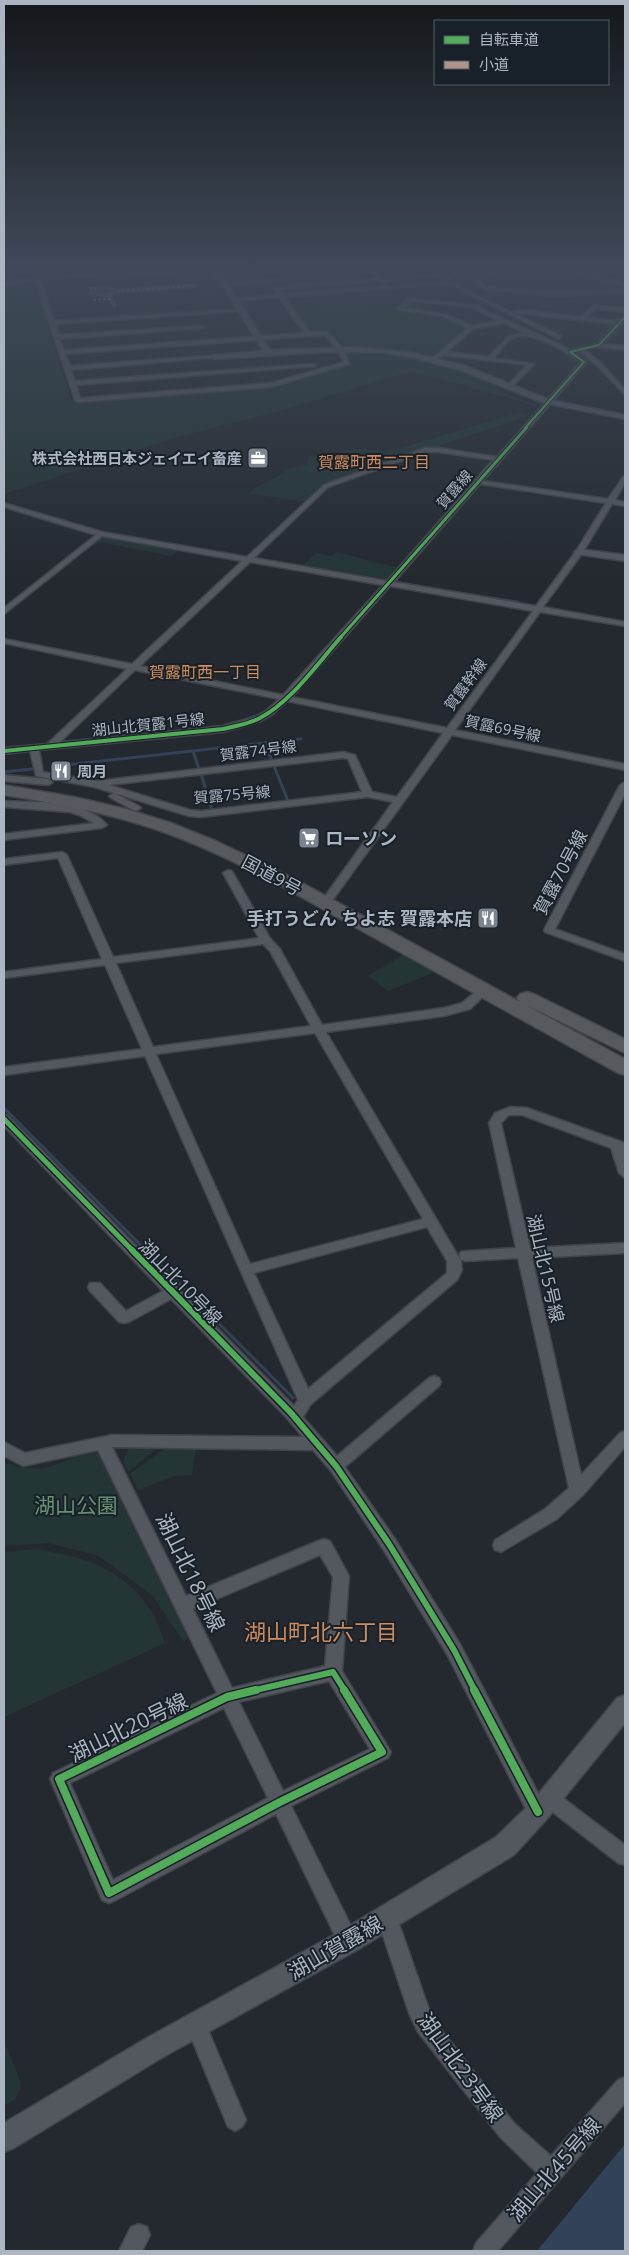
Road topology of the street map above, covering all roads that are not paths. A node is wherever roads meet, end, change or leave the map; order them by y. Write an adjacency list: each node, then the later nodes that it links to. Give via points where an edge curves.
1 (68, 369): 10 (street)
2 (225, 369): 9 (street)
3 (308, 369): 9 (street)
4 (315, 369): 12 (street, via 271,385)
5 (469, 369): 11 (street)
6 (526, 369): 11 (street)
7 (577, 369): 14 (street, 賀露線)
8 (604, 369): 13 (street)
9 (227, 372): 10 (street); 12 (street)
10 (73, 383): 12 (street, via 78,400)
11 (509, 387): 14 (street)
12 (236, 388)
13 (625, 393)
14 (548, 402): 15 (street); 16 (street, 賀露線)
15 (625, 417)
16 (498, 459): 18 (street, 賀露線); 25 (street, via 430,449 330,484)
17 (625, 478): 19 (street, 賀露幹線)
18 (477, 482): 19 (street); 26 (street, 賀露線)
19 (610, 502): 20 (street); 23 (street, 賀露幹線)
20 (625, 504)
21 (4, 505): 22 (street)
22 (101, 534): 25 (street); 28 (street)
23 (579, 552): 24 (street); 27 (street, 賀露幹線)
24 (625, 558)
25 (248, 560): 26 (street); 31 (street)
26 (388, 584): 27 (street); 32 (street, 賀露線)
27 (536, 609): 29 (street); 33 (street, 賀露幹線)
28 (4, 612)
29 (625, 624)
30 (4, 641): 31 (street, 賀露69号線)
31 (132, 667): 32 (street, 賀露69号線); 34 (street)
32 (287, 698): 33 (street, 賀露69号線); 34 (street, 湖山北賀露1号線, via 258,719 223,729)
33 (449, 731): 37 (street, 賀露69号線); 45 (street, 賀露幹線)
34 (49, 747): 35 (street, 湖山北賀露1号線)
35 (34, 748): 36 (street, 湖山北賀露1号線); 39 (street, 賀露75号線, via 39,774)
36 (4, 751)
37 (625, 765)
38 (4, 778): 39 (street)
39 (50, 779): 42 (street, 賀露75号線)
40 (4, 783): 47 (highway, 国道9号)
41 (625, 785): 53 (street, 賀露70号線, via 549,930)
42 (92, 786): 44 (street, 賀露75号線, via 201,814); 44 (street, 賀露74号線, via 343,755 352,757); 47 (street)
43 (4, 790): 51 (highway, 国道9号, via 92,806 168,828)
44 (368, 794): 45 (street)
45 (399, 800): 51 (street, 賀露幹線)
46 (4, 804): 48 (street, via 85,812 102,825)
47 (136, 808): 51 (highway, 国道9号, via 220,838)
48 (4, 837)
49 (4, 862): 54 (street, via 62,855)
50 (228, 873): 52 (street)
51 (329, 898): 56 (highway, 国道9号); 58 (highway, 国道9号)
52 (266, 940): 54 (street); 57 (street, via 276,949)
53 (625, 958)
54 (109, 961): 55 (street); 59 (street)
55 (4, 974)
56 (484, 990): 57 (street, via 466,1006 455,1010); 60 (highway, 国道9号)
57 (318, 1028): 59 (street); 65 (street)
58 (625, 1047)
59 (148, 1051): 61 (street); 69 (street)
60 (625, 1068)
61 (4, 1071)
62 (4, 1120): 71 (street, 湖山北10号線)
63 (621, 1147): 64 (street); 67 (street, 湖山北15号線, via 523,1111 498,1116 495,1129)
64 (625, 1173)
65 (432, 1221): 69 (street); 73 (street, via 454,1261 452,1276)
66 (625, 1248): 67 (street)
67 (523, 1253): 68 (street); 80 (street, 湖山北15号線)
68 (466, 1256)
69 (246, 1270): 73 (street)
70 (95, 1287): 71 (street, via 124,1318)
71 (173, 1292): 74 (street, 湖山北10号線)
72 (434, 1382): 79 (street)
73 (306, 1400): 74 (street)
74 (295, 1418): 77 (street, 湖山北10号線)
75 (625, 1437): 80 (street)
76 (102, 1443): 77 (street, via 218,1441); 78 (street, via 23,1460); 82 (street, 湖山北18号線)
77 (316, 1444): 79 (street, 湖山北10号線)
78 (4, 1448)
79 (336, 1466): 87 (street, 湖山北10号線, via 400,1560 454,1650 498,1738)
80 (577, 1490): 81 (street, via 551,1514)
81 (501, 1545)
82 (182, 1606): 83 (street, via 324,1546 341,1576); 84 (street, 湖山北18号線)
83 (333, 1672): 84 (street); 86 (street, via 382,1752)
84 (228, 1697): 86 (street, 湖山北18号線); 86 (street, 湖山北20号線, via 59,1779 109,1893)
85 (625, 1706): 87 (street, 湖山賀露線)
86 (280, 1802): 90 (street, 湖山北18号線)
87 (544, 1805): 88 (street); 89 (street, 湖山賀露線, via 505,1846)
88 (625, 1856)
89 (387, 1918): 90 (street, 湖山賀露線); 95 (street, 湖山北23号線, via 425,2025 507,2130)
90 (348, 1941): 91 (street, 湖山賀露線)
91 (196, 2025): 93 (street); 94 (street, 湖山賀露線)
92 (625, 2087): 95 (street, 湖山北45号線)
93 (235, 2120)
94 (4, 2138)
95 (551, 2172): 96 (street, 湖山北45号線)
96 (484, 2251)

